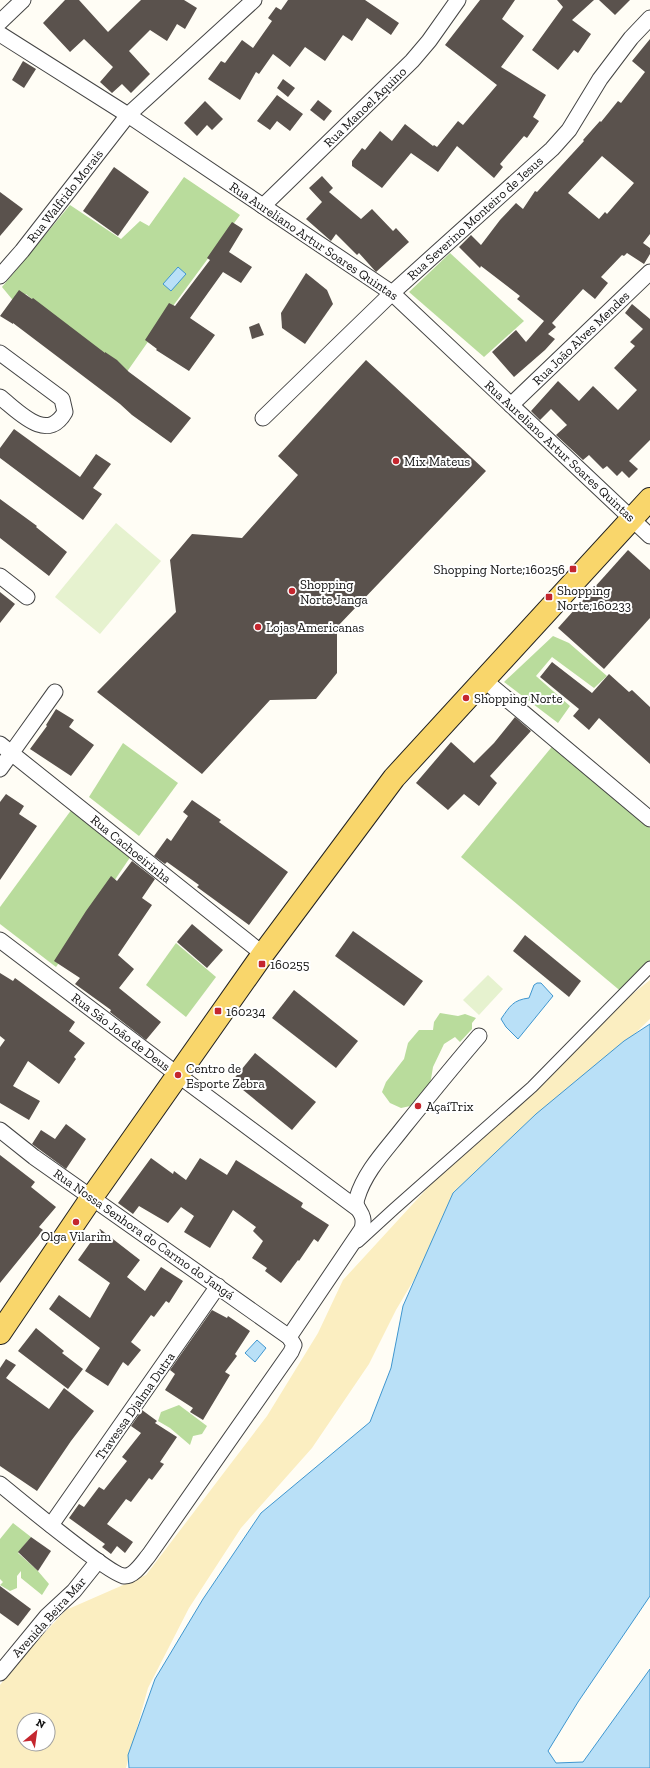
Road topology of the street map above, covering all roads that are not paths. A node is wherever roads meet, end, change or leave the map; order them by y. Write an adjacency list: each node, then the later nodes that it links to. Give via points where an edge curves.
1 (23, 0): 5 (street)
2 (254, 0): 7 (street, Rua Walfrido Morais)
3 (458, 0): 8 (street, Rua Manoel Aquino, via 412,61)
4 (650, 18): 11 (street, Rua Severino Monteiro de Jesus, via 631,38 600,79 569,130 552,149)
5 (0, 22)
6 (0, 34): 7 (street, Rua Aureliano Artur Soares Quintas)
7 (128, 115): 8 (street, Rua Aureliano Artur Soares Quintas); 10 (street, Rua Walfrido Morais)
8 (263, 206): 11 (street, Rua Aureliano Artur Soares Quintas)
9 (650, 272): 14 (street, Rua João Alves Mendes)
10 (0, 276)
11 (392, 293): 14 (street, Rua Aureliano Artur Soares Quintas); 15 (street, Rua Severino Monteiro de Jesus)
12 (0, 353): 13 (street, via 62,399 65,412 56,424 42,426 32,422)
13 (0, 397)
14 (511, 405): 17 (street, Rua Aureliano Artur Soares Quintas)
15 (263, 418)
16 (650, 499): 17 (main road)
17 (632, 518): 18 (street, Rua Aureliano Artur Soares Quintas); 21 (main road)
18 (650, 536)
19 (0, 576): 20 (street)
20 (27, 597)
21 (483, 679): 25 (street); 27 (main road, via 394,778)
22 (55, 692): 23 (street)
23 (5, 748): 24 (street); 27 (street, Rua Cachoeirinha)
24 (0, 769)
25 (650, 819)
26 (0, 940): 30 (street, Rua São João de Deus)
27 (263, 954): 30 (main road)
28 (650, 967): 34 (street, via 532,1087)
29 (479, 1036): 33 (street, via 367,1173 356,1199)
30 (178, 1075): 32 (main road); 33 (street, Rua São João de Deus)
31 (0, 1130): 32 (street, Rua Nossa Senhora do Carmo do Jangá)
32 (92, 1197): 35 (street, Rua Nossa Senhora do Carmo do Jangá); 36 (main road)
33 (358, 1209): 34 (street, via 364,1221 362,1229)
34 (342, 1258): 37 (street)
35 (218, 1286): 37 (street, Rua Nossa Senhora do Carmo do Jangá); 39 (street, Travessa Djalma Dutra)
36 (0, 1333)
37 (289, 1337): 40 (street, via 294,1345 291,1352 149,1555 134,1572 124,1576)
38 (0, 1484): 39 (street)
39 (51, 1525): 40 (street)
40 (98, 1560): 41 (street, Avenida Beira Mar, via 74,1591 47,1616)
41 (0, 1673)

